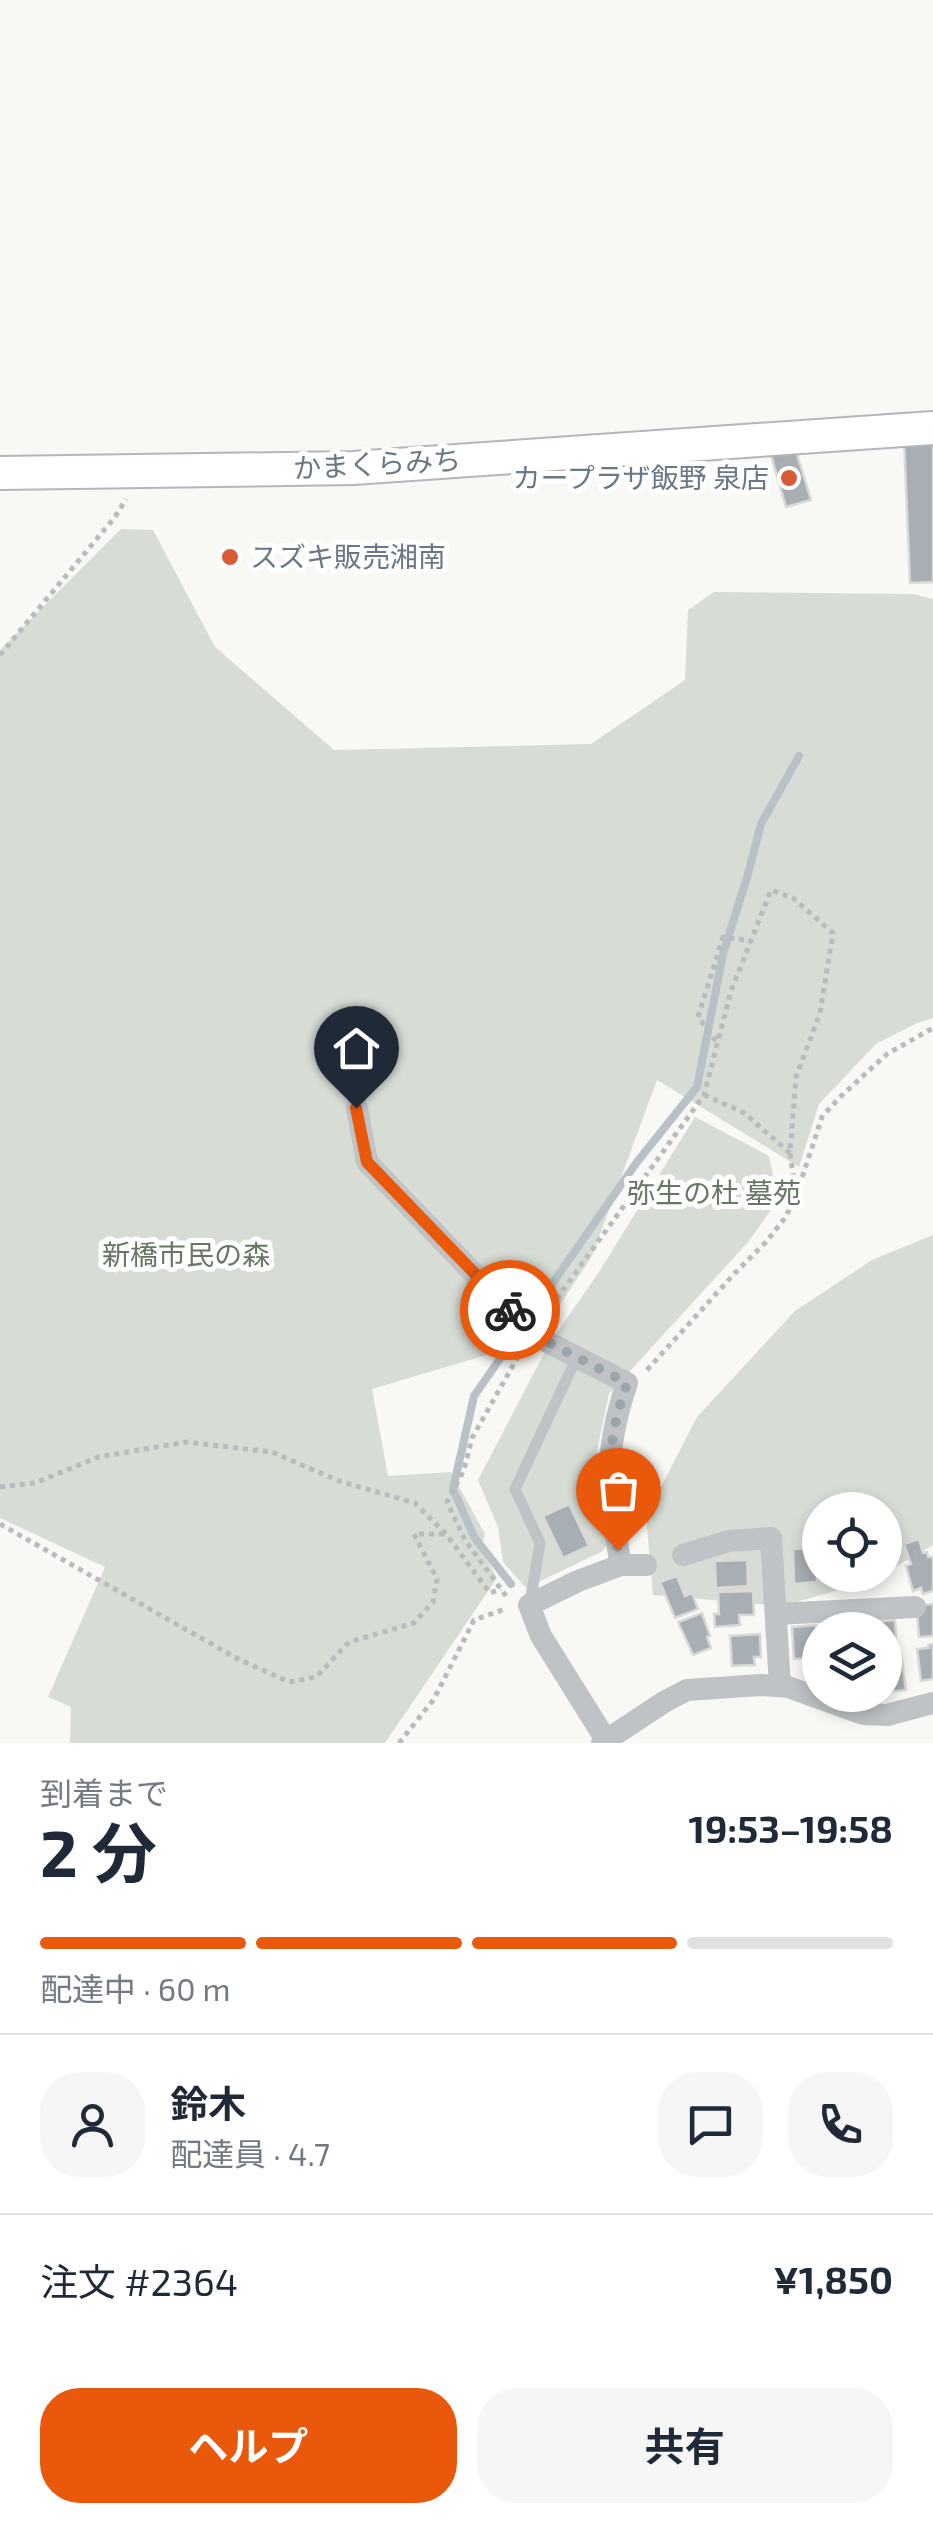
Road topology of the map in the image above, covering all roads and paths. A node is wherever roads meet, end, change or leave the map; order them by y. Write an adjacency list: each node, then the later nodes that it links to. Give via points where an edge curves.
1 (933, 428): 2 (main road, かまくらみち, via 353,468)
2 (143, 471): 3 (main road, かまくらみち); 4 (path, via 115,517)
3 (0, 473)
4 (0, 655)
5 (751, 941): 7 (path); 7 (path, via 722,937 698,1016); 10 (path, via 771,890 793,898 834,933 820,1013 796,1077)
6 (933, 1028): 11 (path, via 886,1054 822,1117)
7 (717, 1043): 8 (path)
8 (704, 1095): 10 (path, via 743,1112); 12 (path)
9 (356, 1108): 12 (street, via 367,1162)
10 (790, 1152): 11 (path)
11 (796, 1196): 14 (path, via 766,1242 664,1353)
12 (532, 1334): 13 (street); 21 (path, via 472,1438 446,1502)
13 (578, 1357): 14 (street); 22 (lane, via 515,1488 540,1542)
14 (627, 1383): 19 (street, via 608,1477)
15 (0, 1487): 17 (path, via 35,1483 98,1457 186,1442 272,1452 414,1503)
16 (0, 1524): 17 (path, via 289,1682 316,1678 349,1642 414,1623 433,1602 437,1580 414,1534)
17 (446, 1534): 21 (path, via 490,1593)
18 (683, 1555): 24 (street, via 729,1541 771,1538)
19 (621, 1565): 20 (street); 22 (street)
20 (646, 1565)
21 (500, 1589): 28 (path, via 513,1605 474,1620 434,1699)
22 (529, 1605): 27 (street)
23 (915, 1607): 24 (street)
24 (776, 1614): 25 (street)
25 (780, 1686): 26 (street, via 862,1714); 27 (street, via 687,1690)
26 (933, 1704)
27 (604, 1742)
28 (399, 1743)

